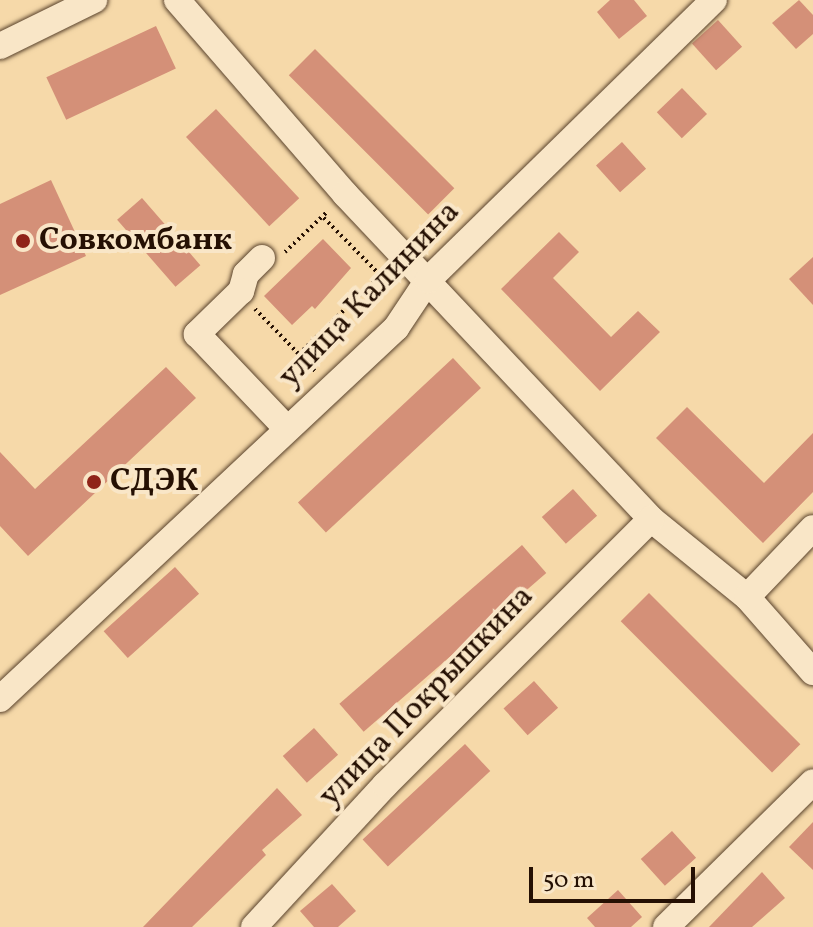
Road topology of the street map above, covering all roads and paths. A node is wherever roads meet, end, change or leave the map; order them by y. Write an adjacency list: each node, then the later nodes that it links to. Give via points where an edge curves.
1 (94, 0): 4 (street)
2 (177, 0): 5 (street)
3 (714, 0): 8 (street, улица Калинина)
4 (0, 46)
5 (345, 194): 6 (path); 8 (street)
6 (322, 216): 7 (path); 10 (path, via 380,275)
7 (269, 259): 12 (street, via 246,274 241,291 197,334)
8 (428, 280): 11 (street, улица Калинина, via 396,328); 13 (street)
9 (249, 303): 10 (path)
10 (299, 354): 11 (path)
11 (331, 388): 12 (street, улица Калинина)
12 (287, 429): 17 (street, улица Калинина)
13 (651, 519): 15 (street); 19 (street, улица Покрышкина, via 385,785)
14 (813, 528): 15 (street)
15 (747, 597): 16 (street)
16 (813, 672)
17 (0, 699)
18 (813, 782): 20 (street)
19 (254, 927)
20 (666, 927)

